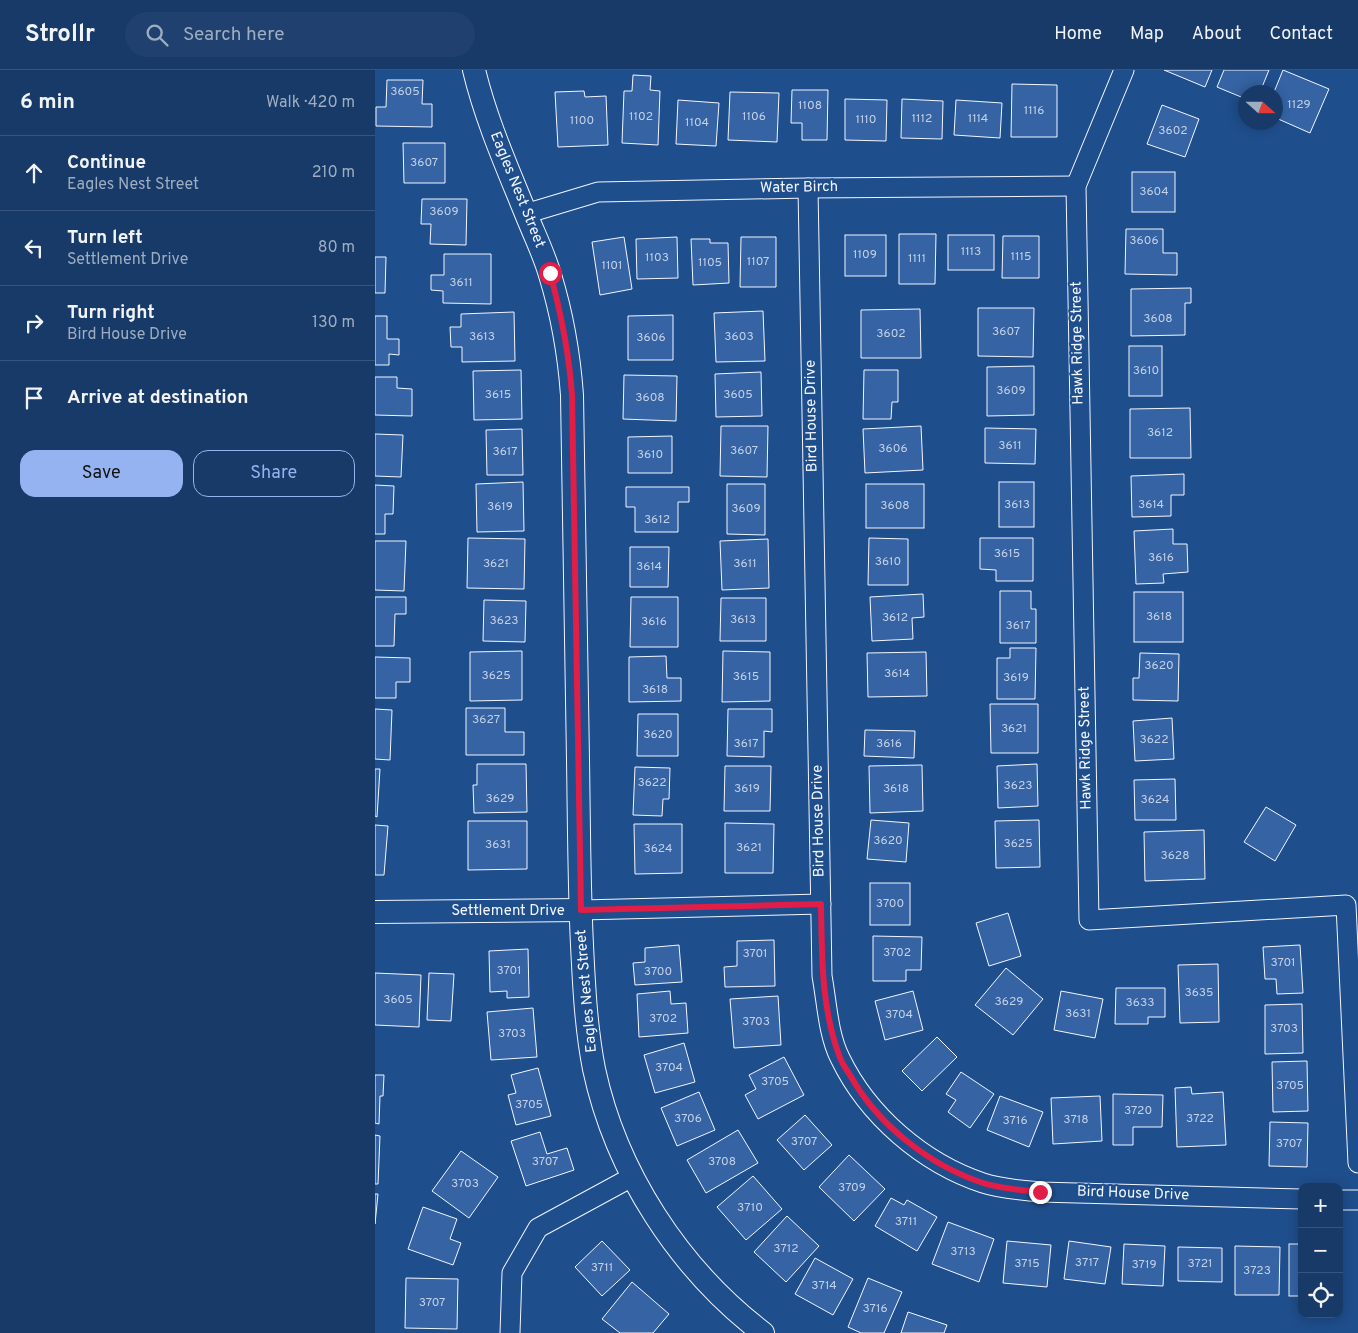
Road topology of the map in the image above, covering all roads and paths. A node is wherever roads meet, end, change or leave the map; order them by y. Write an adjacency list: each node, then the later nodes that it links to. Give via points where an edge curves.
1 (475, 70): 5 (street, Eagles Nest Street, via 480,95)
2 (1124, 70): 3 (street, Hawk Ridge Street)
3 (1076, 186): 4 (street, Water Birch); 9 (street, Hawk Ridge Street, via 1089,920 1346,905)
4 (808, 188): 5 (street, Water Birch, via 598,192); 6 (street, Bird House Drive)
5 (525, 214): 7 (street, Eagles Nest Street, via 550,273 570,363)
6 (821, 904): 7 (street, Settlement Drive); 11 (street, Bird House Drive, via 822,976 839,1057 880,1116 929,1157 983,1183 1018,1190)
7 (581, 910): 8 (street, Settlement Drive); 10 (street, Eagles Nest Street, via 585,1002 595,1071 617,1144)
8 (375, 912)
9 (1358, 1163)
10 (632, 1177): 14 (street, via 538,1228 512,1273); 15 (street, Eagles Nest Street, via 650,1208 693,1266)
11 (1298, 1199)
12 (1343, 1200): 13 (street)
13 (1358, 1200)
14 (510, 1333)
15 (763, 1333)

